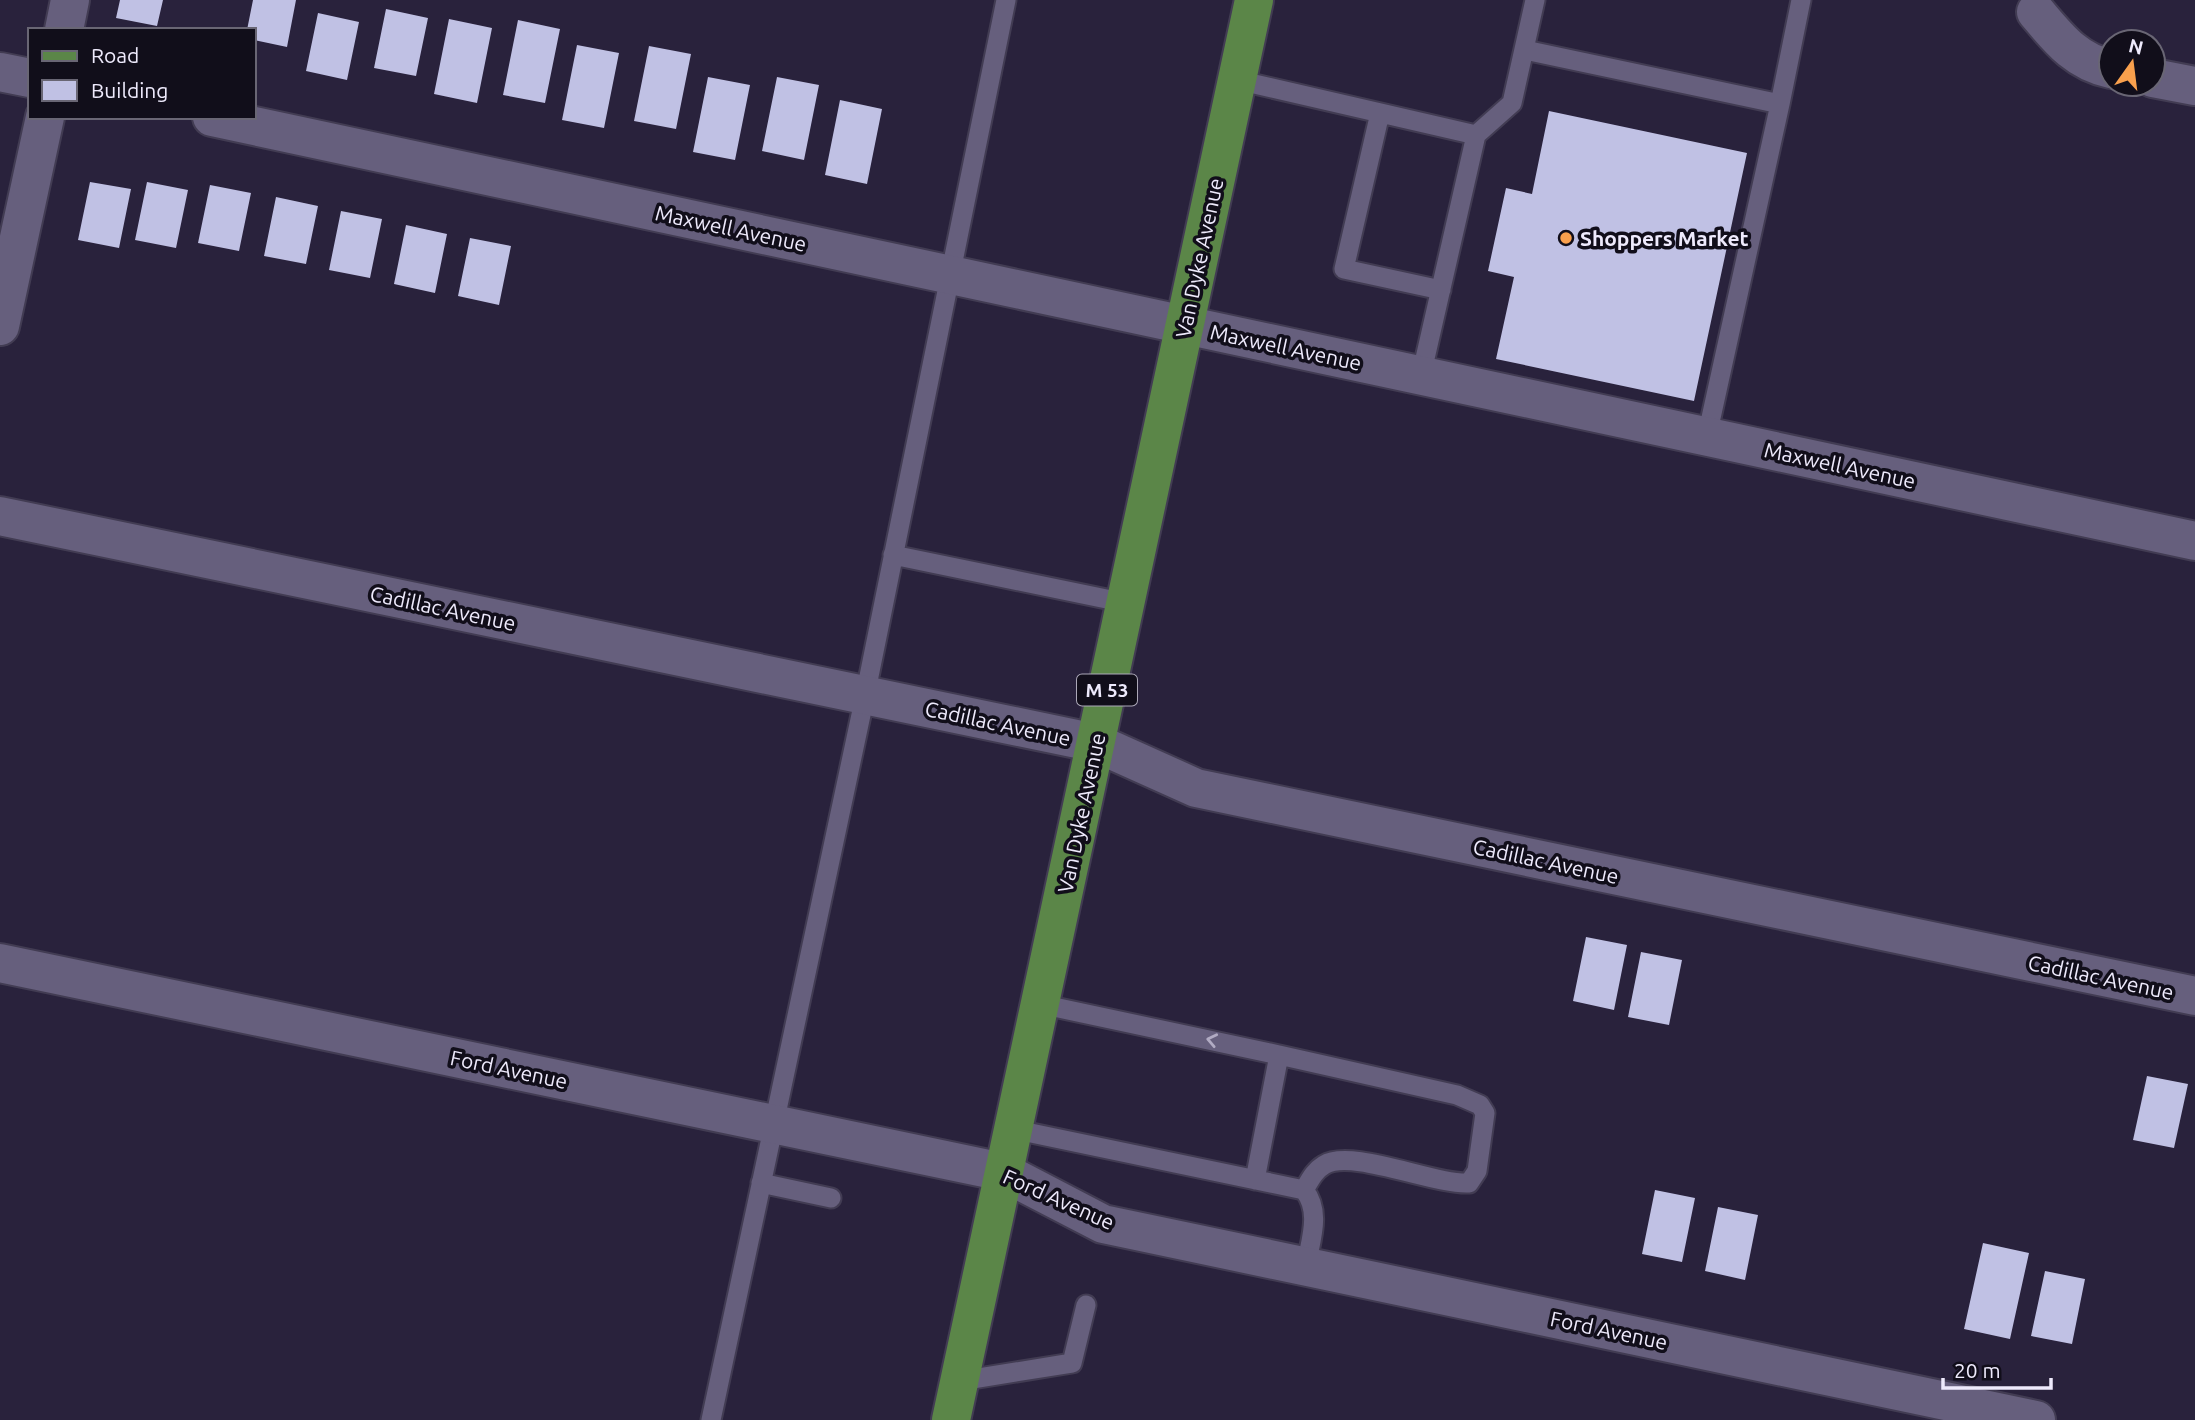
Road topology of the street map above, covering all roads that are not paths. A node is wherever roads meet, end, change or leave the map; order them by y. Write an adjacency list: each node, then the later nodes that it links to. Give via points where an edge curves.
1 (70, 0): 7 (street)
2 (1006, 0): 20 (lane)
3 (1254, 0): 12 (main road, Van Dyke Avenue / M 53)
4 (1535, 0): 8 (lane)
5 (1801, 0): 15 (lane)
6 (2036, 12): 9 (street, via 2066,47)
7 (64, 28)
8 (1525, 50): 15 (lane); 19 (lane, via 1512,103)
9 (2097, 64)
10 (0, 72): 11 (street)
11 (28, 78)
12 (1237, 80): 16 (lane); 22 (main road, Van Dyke Avenue / M 53)
13 (2167, 81): 14 (street)
14 (2195, 86)
15 (1780, 104): 25 (lane)
16 (1380, 113): 19 (lane); 21 (lane, via 1344,269)
17 (45, 119): 23 (street)
18 (221, 119): 20 (street, Maxwell Avenue)
19 (1476, 135): 21 (lane)
20 (950, 275): 22 (street, Maxwell Avenue); 28 (lane)
21 (1441, 290): 24 (lane)
22 (1185, 325): 24 (street, Maxwell Avenue); 29 (main road, Van Dyke Avenue / M 53)
23 (0, 326)
24 (1421, 376): 25 (street, Maxwell Avenue)
25 (1707, 436): 27 (street, Maxwell Avenue)
26 (0, 516): 30 (street, Cadillac Avenue)
27 (2195, 541)
28 (893, 555): 29 (lane); 30 (lane)
29 (1126, 603): 31 (main road, Van Dyke Avenue / M 53)
30 (865, 696): 31 (street, Cadillac Avenue); 36 (lane)
31 (1096, 743): 33 (street, Cadillac Avenue, via 1196,788); 34 (main road, Van Dyke Avenue / M 53)
32 (0, 963): 36 (street, Ford Avenue)
33 (2195, 996)
34 (1040, 1004): 35 (lane, one-way to 34); 37 (main road, Van Dyke Avenue / M 53)
35 (1279, 1055): 39 (lane); 41 (lane, via 1457,1095 1480,1105 1485,1113 1477,1171 1469,1182 1345,1160 1324,1164)
36 (773, 1125): 38 (street, Ford Avenue); 40 (lane)
37 (1013, 1129): 38 (main road, Van Dyke Avenue / M 53); 39 (lane)
38 (1003, 1172): 43 (street, Ford Avenue, via 1103,1224); 45 (main road, Van Dyke Avenue / M 53)
39 (1255, 1180): 41 (lane)
40 (761, 1183): 42 (lane); 46 (lane)
41 (1304, 1190): 43 (lane, via 1315,1213)
42 (831, 1198)
43 (1306, 1267): 48 (street, Ford Avenue)
44 (1086, 1305): 45 (lane, via 1072,1363)
45 (960, 1381): 47 (main road, Van Dyke Avenue / M 53)
46 (711, 1420)
47 (951, 1420)
48 (2036, 1420)

